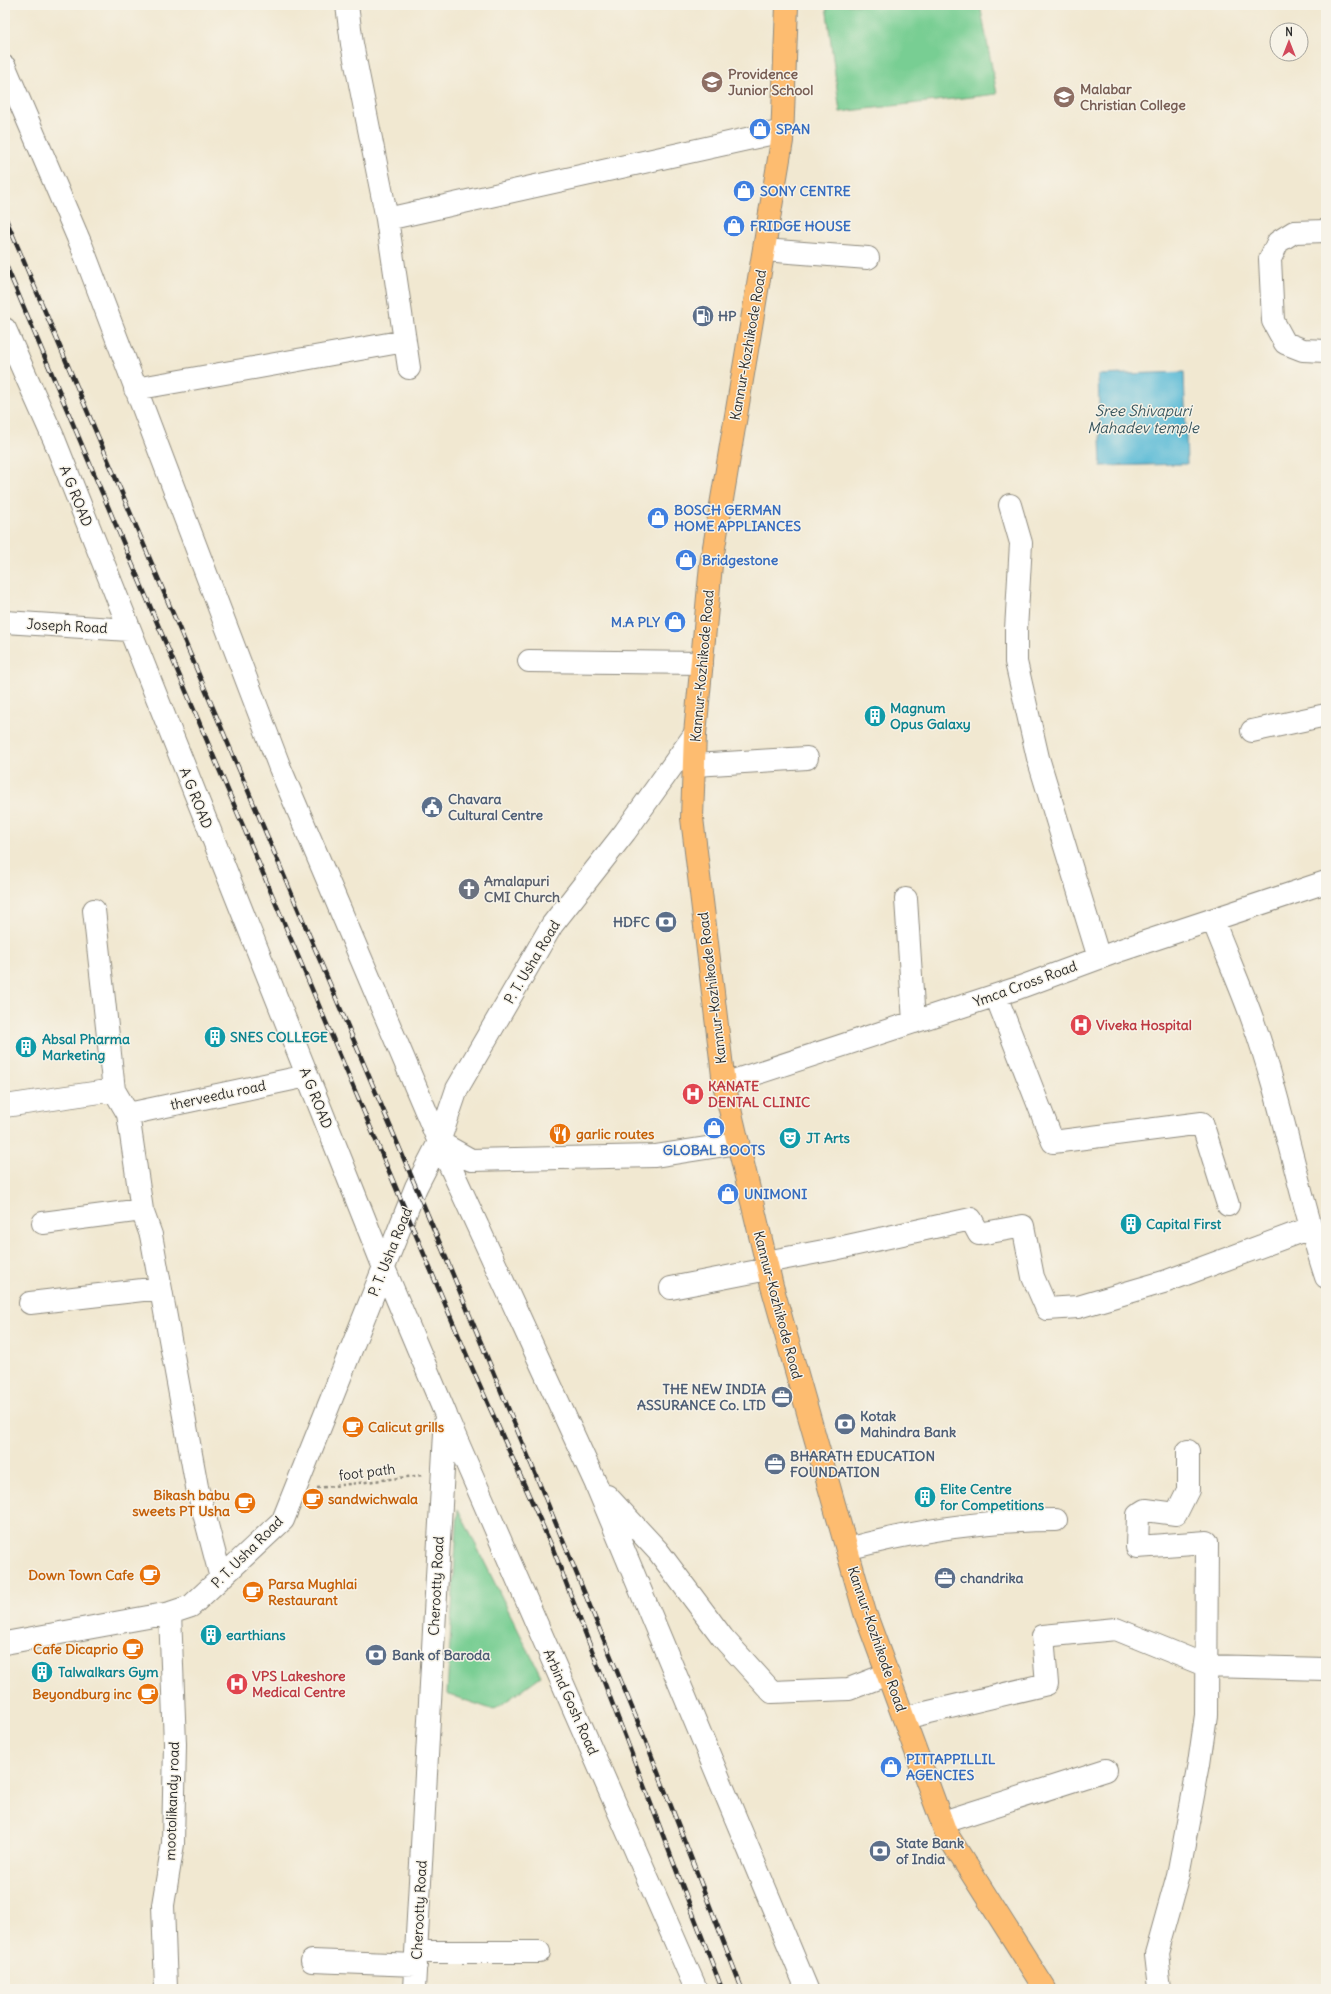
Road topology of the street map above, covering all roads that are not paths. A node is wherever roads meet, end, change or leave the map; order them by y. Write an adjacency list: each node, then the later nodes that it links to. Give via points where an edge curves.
1 (346, 5): 5 (street)
2 (787, 5): 4 (main road, Kannur-Kozhikode Road)
3 (5, 67): 13 (street, via 82,247)
4 (783, 131): 5 (street); 7 (main road, Kannur-Kozhikode Road)
5 (387, 219): 10 (street)
6 (1326, 231): 11 (street, via 1294,232 1278,242 1270,259 1273,321 1285,343 1303,350)
7 (764, 250): 8 (street); 18 (main road, Kannur-Kozhikode Road, via 711,565)
8 (868, 258)
9 (5, 329): 16 (street, A G ROAD, via 54,439)
10 (405, 341): 12 (street); 13 (street)
11 (1326, 351)
12 (409, 368)
13 (135, 388): 36 (street, via 280,768)
14 (1010, 505): 28 (street, via 1021,543 1016,662 1038,758)
15 (5, 622): 16 (street, Joseph Road)
16 (129, 630): 31 (street, A G ROAD)
17 (529, 661): 18 (street)
18 (702, 663): 21 (main road, Kannur-Kozhikode Road)
19 (1326, 715): 20 (street)
20 (1252, 731)
21 (695, 734): 23 (main road, Kannur-Kozhikode Road); 36 (street, P. T. Usha Road, via 625,832 552,925 457,1089)
22 (807, 758): 23 (street)
23 (695, 766): 32 (main road, Kannur-Kozhikode Road, via 692,818)
24 (1326, 882): 27 (street, Ymca Cross Road)
25 (906, 899): 30 (street)
26 (94, 910): 33 (street)
27 (1213, 920): 28 (street, Ymca Cross Road); 41 (street, via 1253,1022)
28 (1099, 958): 29 (street, Ymca Cross Road)
29 (996, 996): 30 (street, Ymca Cross Road); 38 (street, via 1053,1142 1202,1123)
30 (914, 1022): 32 (street, Ymca Cross Road)
31 (307, 1076): 35 (street, therveedu road); 43 (street, A G ROAD)
32 (724, 1084): 37 (main road, Kannur-Kozhikode Road)
33 (114, 1090): 34 (street); 35 (street)
34 (5, 1106)
35 (128, 1114): 39 (street)
36 (439, 1142): 37 (street, via 471,1160 656,1156); 43 (street, P. T. Usha Road, via 416,1187); 50 (street)
37 (738, 1143): 42 (main road, Kannur-Kozhikode Road)
38 (1228, 1205)
39 (142, 1210): 40 (street); 45 (street, via 151,1235)
40 (43, 1223)
41 (1310, 1228): 42 (street, via 1167,1281 1078,1307 1047,1309 1034,1277 1024,1226 979,1234 971,1219); 44 (street)
42 (767, 1266): 46 (street); 52 (main road, Kannur-Kozhikode Road)
43 (384, 1268): 48 (street, Cherootty Road); 53 (street, P. T. Usha Road, via 283,1520)
44 (1326, 1277)
45 (160, 1288): 47 (street); 53 (street, via 196,1487)
46 (671, 1288)
47 (30, 1303)
48 (446, 1415): 63 (street, Cherootty Road); 67 (street, Arbind Gosh Road)
49 (1188, 1451): 56 (street, via 1188,1490 1176,1514 1146,1510 1138,1515 1137,1547 1207,1542)
50 (596, 1484): 58 (street, via 658,1551 723,1638 772,1692 848,1689); 68 (street)
51 (1056, 1520): 52 (street, via 1014,1520 897,1537)
52 (847, 1549): 58 (main road, Kannur-Kozhikode Road, via 865,1613)
53 (222, 1578): 54 (street, P. T. Usha Road, via 191,1606)
54 (170, 1613): 55 (street, P. T. Usha Road); 65 (street, mootolikandy road, via 175,1744 173,1844 163,1905)
55 (5, 1643)
56 (1207, 1666): 57 (street); 59 (street, via 1116,1629 1042,1636 1047,1684); 70 (street, via 1206,1715 1199,1764 1178,1875 1156,1954)
57 (1326, 1669)
58 (888, 1674): 59 (main road, Kannur-Kozhikode Road)
59 (904, 1718): 61 (main road, Kannur-Kozhikode Road)
60 (1106, 1770): 61 (street)
61 (943, 1822): 69 (main road, Kannur-Kozhikode Road, via 946,1833)
62 (539, 1952): 63 (street)
63 (416, 1958): 64 (street); 66 (street, Cherootty Road)
64 (312, 1961)
65 (166, 1989)
66 (414, 1989)
67 (696, 1989)
68 (807, 1989)
69 (1045, 1989)
70 (1160, 1989)

